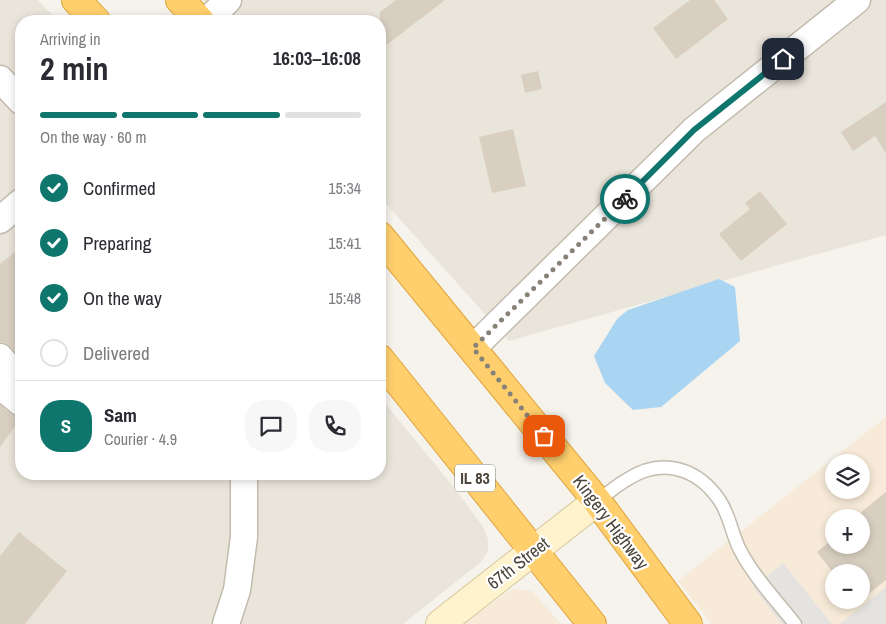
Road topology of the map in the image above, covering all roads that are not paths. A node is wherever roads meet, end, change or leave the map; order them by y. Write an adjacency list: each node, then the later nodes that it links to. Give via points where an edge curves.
1 (76, 0): 5 (highway)
2 (180, 0): 6 (highway)
3 (228, 0): 7 (street)
4 (857, 0): 13 (street, via 694,130)
5 (90, 15)
6 (194, 15)
7 (213, 15)
8 (0, 79): 9 (street)
9 (15, 95)
10 (15, 207): 11 (street)
11 (0, 220)
12 (386, 243): 13 (highway, Kingery Highway)
13 (473, 348): 20 (highway, Kingery Highway)
14 (0, 357): 16 (street)
15 (386, 366): 21 (highway, IL 83)
16 (15, 375)
17 (0, 386): 18 (street)
18 (15, 398)
19 (244, 480): 22 (street, via 244,538 237,590)
20 (597, 501): 21 (street, 67th Street); 25 (highway, Kingery Highway); 26 (lane, via 628,478 647,469 668,467 697,477 720,501 748,564)
21 (534, 550): 23 (street, 67th Street); 24 (highway, IL 83)
22 (226, 624)
23 (440, 624)
24 (592, 624)
25 (688, 624)
26 (795, 624)

